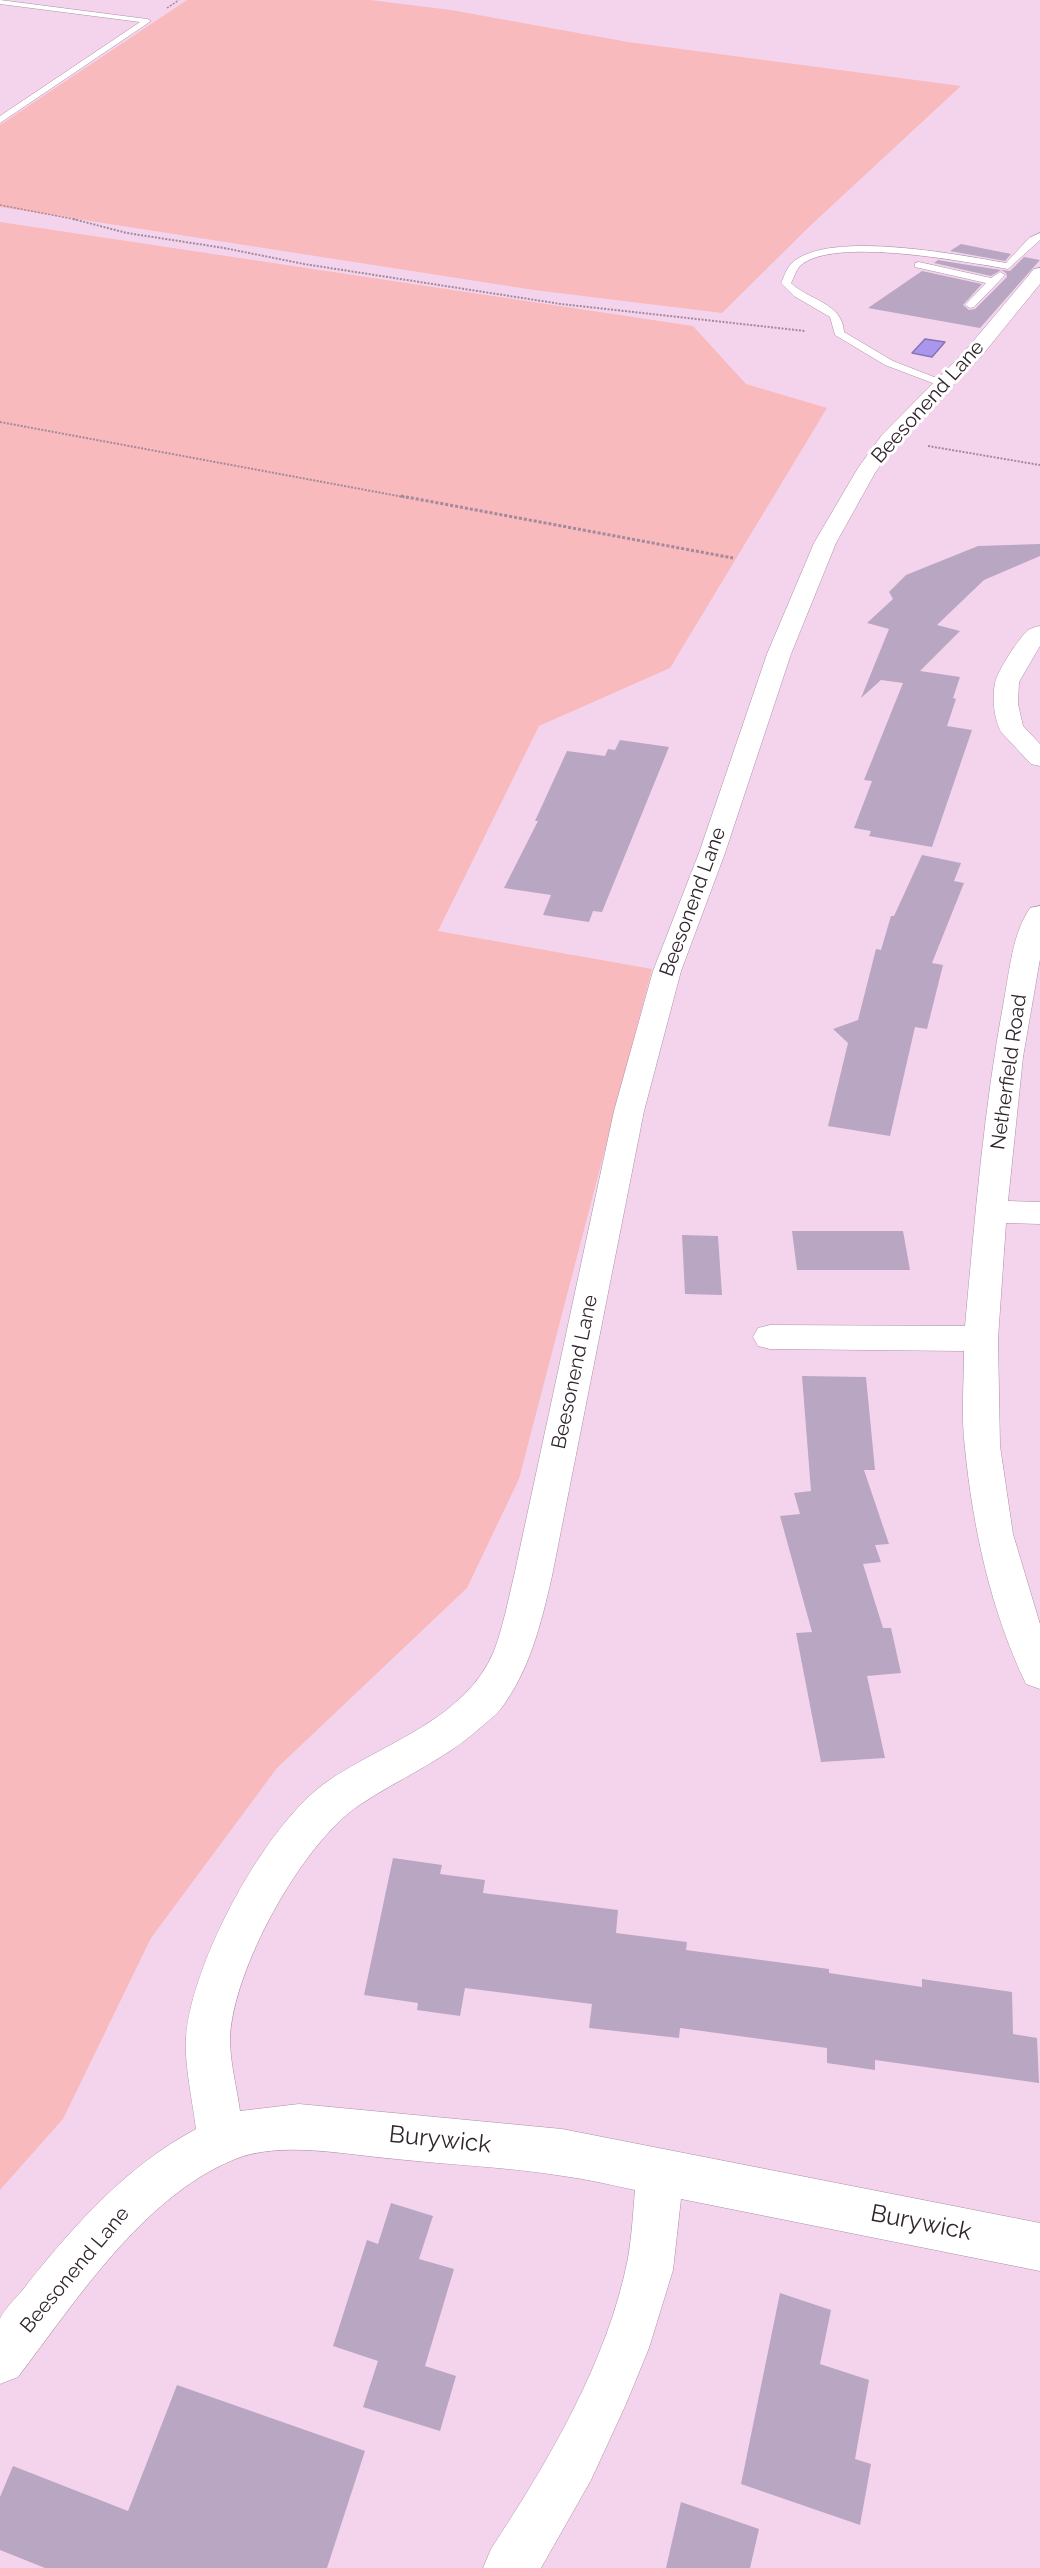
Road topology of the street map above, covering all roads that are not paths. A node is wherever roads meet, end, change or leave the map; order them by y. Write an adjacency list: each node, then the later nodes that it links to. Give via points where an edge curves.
1 (0, 2): 2 (lane, via 147,21)
2 (0, 120)
3 (1040, 236): 5 (lane)
4 (914, 254): 5 (lane); 7 (lane, via 915,263 925,268); 9 (lane, via 858,248 810,255 792,266 786,282 797,294 831,313 837,319 839,333 889,363)
5 (1008, 266): 7 (lane)
6 (1040, 273): 9 (street, Beesonend Lane)
7 (993, 282): 8 (lane)
8 (970, 305)
9 (943, 384): 18 (street, Beesonend Lane, via 889,439 865,472 825,543 779,654 712,853 667,971 629,1111 533,1576 510,1659 485,1699 444,1735 342,1794 308,1825 272,1876 227,1959 215,1997 208,2040)
10 (1040, 633): 11 (street, via 1020,657 1007,682 1006,705 1011,728)
11 (1040, 759)
12 (1036, 923): 13 (street, Netherfield Road, via 1008,1057)
13 (991, 1212): 14 (street); 16 (street, Netherfield Road)
14 (1040, 1213)
15 (770, 1337): 16 (street)
16 (981, 1340): 17 (street, Netherfield Road, via 982,1446 995,1534 1019,1619)
17 (1040, 1672)
18 (221, 2141): 19 (street, Burywick, via 260,2130 299,2127 562,2152); 21 (street, Beesonend Lane, via 186,2159 110,2223)
19 (660, 2170): 20 (street, Burywick); 22 (street, via 649,2268 627,2338 589,2429)
20 (1040, 2247)
21 (0, 2359)
22 (510, 2568)

